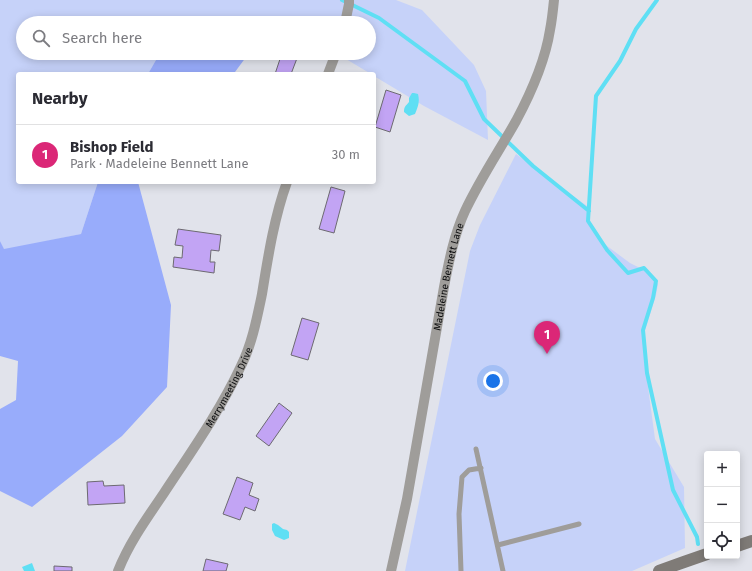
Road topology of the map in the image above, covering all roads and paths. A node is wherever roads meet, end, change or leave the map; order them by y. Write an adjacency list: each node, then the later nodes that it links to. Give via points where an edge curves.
1 (349, 0): 3 (street)
2 (554, 0): 15 (street, Madeleine Bennett Lane, via 550,31 538,74 516,120 476,188 456,234 444,287 407,499)
3 (346, 16)
4 (333, 60): 5 (street)
5 (329, 72)
6 (286, 184): 14 (street, Merrymeeting Drive, via 273,232 252,336 242,365 206,430 137,532)
7 (476, 449): 8 (lane)
8 (480, 468): 12 (lane); 16 (lane, via 469,470 462,477 459,514)
9 (579, 524): 12 (lane)
10 (752, 542): 11 (street)
11 (740, 545)
12 (498, 546): 17 (lane)
13 (704, 555): 18 (street)
14 (118, 571)
15 (391, 571)
16 (461, 571)
17 (504, 571)
18 (660, 571)

